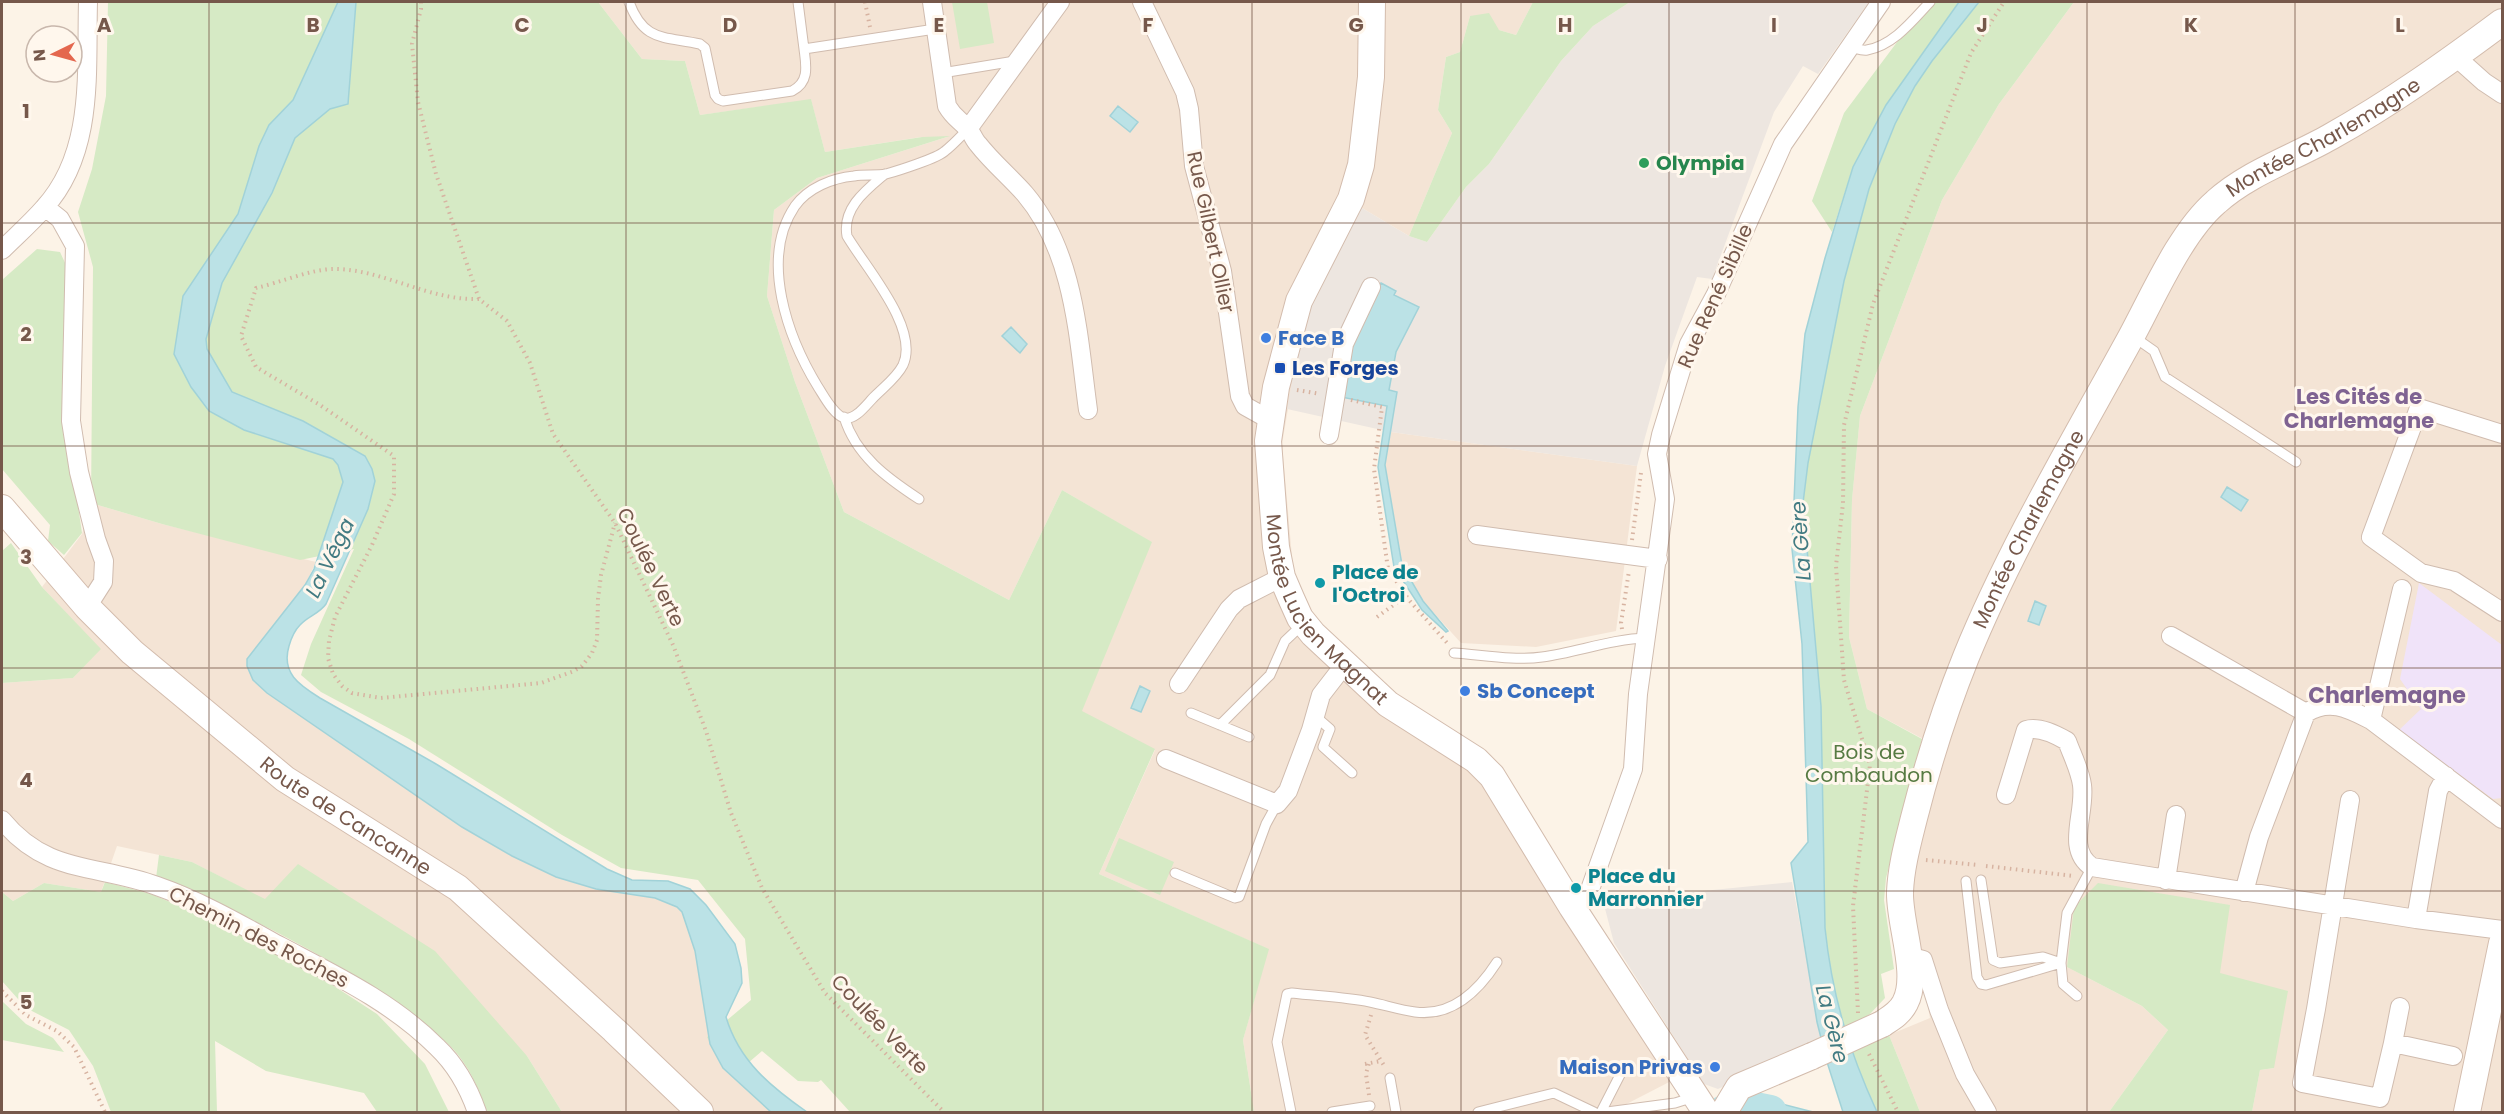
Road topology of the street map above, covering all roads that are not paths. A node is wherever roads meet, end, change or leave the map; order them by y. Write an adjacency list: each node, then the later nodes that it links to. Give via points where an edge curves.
1 (88, 2): 20 (street, via 79,141 62,184)
2 (629, 2): 13 (lane, via 645,30 705,48 715,95 723,101 799,87 806,75)
3 (798, 2): 13 (lane)
4 (932, 2): 11 (street)
5 (1060, 2): 15 (street)
6 (1142, 2): 26 (street, Rue Gilbert Ollier, via 1185,92 1194,166 1222,271 1240,396 1245,406)
7 (1372, 2): 26 (main road, Montée Lucien Magnat, via 1371,77 1362,165 1351,199 1299,301)
8 (1881, 2): 12 (street, Rue René Sibille)
9 (1930, 2): 12 (lane, via 1904,31 1882,44 1866,51)
10 (2502, 22): 14 (main road, Montée Charlemagne)
11 (935, 29): 13 (lane); 16 (street)
12 (1849, 47): 33 (street, Rue René Sibille, via 1783,144 1716,294 1689,344 1657,454 1665,499)
13 (804, 49)
14 (2456, 57): 17 (street); 23 (main road, Montée Charlemagne, via 2360,119 2233,188 2217,201 2192,229)
15 (1017, 61): 16 (lane); 18 (street)
16 (942, 73): 18 (street, via 947,106)
17 (2502, 94)
18 (968, 129): 19 (lane, via 944,153); 24 (street, via 976,143 1025,194 1044,220 1056,246 1075,317)
19 (885, 174): 25 (lane, via 850,211 847,236 905,331 907,353 898,373 855,416); 25 (lane, via 836,179 806,194 781,237 780,287 801,359 823,394)
20 (45, 207): 21 (street); 36 (street, via 60,219 75,246 71,421 79,472 104,561 103,582)
21 (2, 250)
22 (1371, 287): 28 (street, via 1344,344)
23 (2132, 336): 29 (lane, via 2154,351 2164,377); 70 (main road, Montée Charlemagne, via 1991,599 1945,711 1905,857 1899,908)
24 (1088, 410)
25 (844, 417): 30 (lane, via 874,467)
26 (1270, 420): 34 (main road, Montée Lucien Magnat, via 1276,547)
27 (2502, 434): 37 (street, via 2419,408 2371,537 2421,573 2454,581)
28 (1329, 435)
29 (2296, 462)
30 (919, 499)
31 (2, 508): 36 (main road, Route de Cancanne)
32 (1477, 535): 33 (street)
33 (1658, 559): 40 (street, Rue René Sibille)
34 (1282, 577): 38 (main road, Montée Lucien Magnat); 43 (street, via 1239,599 1229,609)
35 (2402, 589): 47 (street)
36 (87, 607): 82 (main road, Route de Cancanne, via 132,652 285,779 458,888)
37 (2502, 612)
38 (1304, 623): 42 (main road, Montée Lucien Magnat); 48 (lane, via 1285,641 1270,675)
39 (2171, 636): 44 (street)
40 (1647, 638): 41 (lane, via 1625,638 1542,657); 66 (street, Rue René Sibille, via 1633,769 1588,895)
41 (1454, 653)
42 (1345, 664): 46 (street, via 1324,689); 66 (main road, Montée Lucien Magnat, via 1388,704 1476,760 1492,776)
43 (1179, 684)
44 (2306, 712): 47 (street, via 2333,705); 64 (street, via 2259,837)
45 (1191, 713): 48 (lane)
46 (1315, 716): 51 (lane, via 1330,729 1323,747); 55 (street, via 1288,790)
47 (2371, 720): 52 (street)
48 (1220, 725): 49 (lane)
49 (1249, 737)
50 (1166, 759): 55 (street)
51 (1352, 773)
52 (2446, 776): 57 (street); 67 (street, via 2438,791)
53 (2006, 795): 59 (street, via 2026,730 2032,728 2067,741 2082,784 2078,852)
54 (2350, 800): 65 (street)
55 (1277, 804): 60 (lane, via 1239,897)
56 (2176, 814): 62 (street)
57 (2502, 819)
58 (2, 820): 81 (street, Chemin des Roches, via 28,847 47,858 155,885 199,902 386,1004 438,1047 457,1071)
59 (2089, 872): 62 (street); 72 (lane, via 2067,913)
60 (1174, 873)
61 (1981, 880): 72 (lane, via 1993,960 2000,963 2043,957)
62 (2166, 880): 64 (street)
63 (1966, 881): 72 (lane, via 1981,984)
64 (2244, 892): 65 (street)
65 (2333, 906): 67 (street); 75 (street, via 2302,1083 2380,1098)
66 (1572, 907): 79 (main road, Montée Lucien Magnat)
67 (2416, 919): 68 (street)
68 (2502, 930)
69 (2502, 944): 92 (main road)
70 (1908, 956): 90 (main road, Montée Charlemagne, bridge, via 1909,992 1898,1013 1882,1024 1739,1087); 91 (street, via 1923,960 1965,1074)
71 (1497, 962): 83 (lane, via 1472,994 1444,1009 1417,1012 1375,1003 1287,994 1277,1042)
72 (2061, 963): 73 (lane, via 2063,984)
73 (2077, 996)
74 (2400, 1007): 75 (street)
75 (2393, 1043): 76 (street)
76 (2453, 1056)
77 (1621, 1073): 88 (lane)
78 (1390, 1078): 85 (lane)
79 (1700, 1105): 89 (lane, via 1675,1103)
80 (1370, 1106): 84 (lane)
81 (477, 1113)
82 (700, 1113)
83 (1291, 1113)
84 (1332, 1113)
85 (1396, 1113)
86 (1478, 1113): 87 (lane, via 1554,1093)
87 (1594, 1113)
88 (1601, 1113)
89 (1607, 1113)
90 (1724, 1113)
91 (1987, 1113)
92 (2467, 1113)

